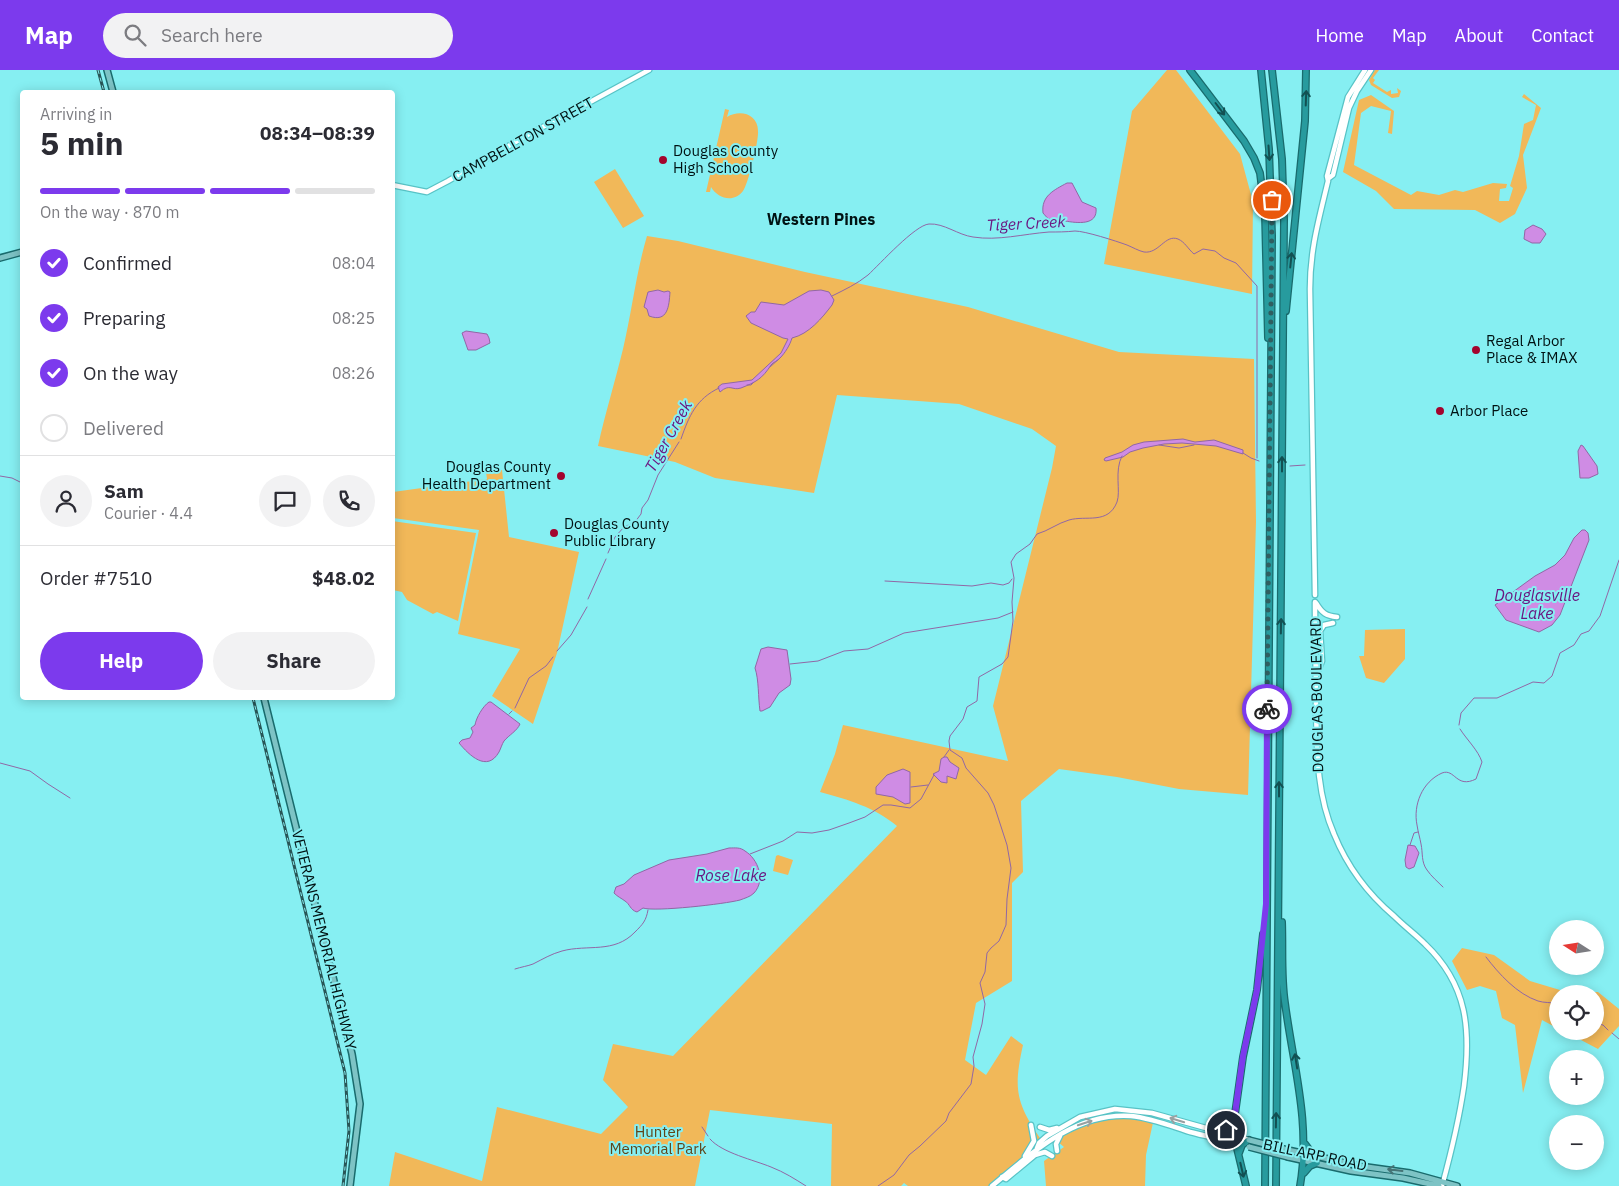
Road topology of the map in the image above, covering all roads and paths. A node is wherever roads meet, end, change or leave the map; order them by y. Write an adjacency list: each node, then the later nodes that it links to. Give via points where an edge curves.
1 (107, 70): 9 (main road)
2 (649, 70): 13 (main road, CAMPBELLTON STREET, via 426,192)
3 (1190, 70): 17 (highway, one-way to 17, via 1244,140 1261,180 1265,213)
4 (1261, 70): 17 (highway, one-way to 17, via 1272,196)
5 (1272, 70): 16 (highway, via 1284,204)
6 (1306, 70): 16 (highway, one-way to 6, via 1305,121)
7 (1365, 70): 10 (main road, DOUGLAS BOULEVARD)
8 (1372, 70): 11 (main road, DOUGLAS BOULEVARD, via 1353,97)
9 (112, 90)
10 (1350, 92): 11 (main road); 12 (main road, DOUGLAS BOULEVARD, via 1328,171)
11 (1348, 116): 12 (main road, DOUGLAS BOULEVARD, via 1333,175)
12 (1329, 178): 18 (main road, DOUGLAS BOULEVARD, via 1316,229 1310,279)
13 (395, 186)
14 (20, 252): 15 (main road)
15 (0, 257)
16 (1283, 343): 23 (highway, one-way to 16)
17 (1271, 415): 24 (highway)
18 (1315, 595)
19 (1337, 617): 21 (main road, DOUGLAS BOULEVARD, via 1326,616 1315,602)
20 (1333, 623): 21 (main road, via 1324,625 1320,631 1322,661)
21 (1316, 677): 46 (main road, DOUGLAS BOULEVARD, via 1318,776 1334,834 1364,885 1440,960 1456,984 1465,1012 1468,1040 1465,1077 1458,1127)
22 (264, 700): 47 (main road, VETERANS MEMORIAL HIGHWAY, via 352,1054 360,1104)
23 (1279, 838): 34 (highway, one-way to 23, via 1298,1073 1284,998); 51 (highway, one-way to 23)
24 (1266, 904): 25 (highway, via 1257,990); 50 (highway)
25 (1234, 1121): 29 (highway, via 1228,1129); 31 (highway)
26 (1031, 1126): 42 (main road, via 1034,1141)
27 (1064, 1126): 28 (main road, via 1049,1130); 29 (main road, BILL ARP ROAD, one-way to 27, via 1152,1112 1129,1110 1102,1111); 36 (main road, BILL ARP ROAD, via 1046,1136)
28 (1040, 1127)
29 (1220, 1132): 31 (main road, BILL ARP ROAD)
30 (1060, 1135): 32 (main road, BILL ARP ROAD, one-way to 32, via 1077,1125 1101,1118 1133,1116); 36 (main road, BILL ARP ROAD); 37 (main road)
31 (1234, 1136): 32 (highway); 33 (main road, BILL ARP ROAD)
32 (1235, 1143): 35 (main road, BILL ARP ROAD); 38 (highway)
33 (1249, 1144): 35 (highway); 41 (main road, BILL ARP ROAD, bridge, via 1288,1150); 41 (main road, BILL ARP ROAD, bridge, via 1288,1157)
34 (1304, 1144): 40 (highway); 41 (highway)
35 (1242, 1145): 38 (highway)
36 (1038, 1148): 42 (main road, BILL ARP ROAD)
37 (1057, 1151)
38 (1238, 1154): 49 (highway, one-way to 49)
39 (1052, 1156): 44 (main road, via 1046,1152 1035,1155 1006,1179)
40 (1314, 1156): 41 (main road, BILL ARP ROAD); 46 (main road, BILL ARP ROAD, one-way to 40, via 1410,1172)
41 (1304, 1157): 43 (main road, BILL ARP ROAD); 45 (highway)
42 (1022, 1160): 44 (main road, BILL ARP ROAD)
43 (1317, 1164): 45 (highway, via 1308,1168); 46 (main road, BILL ARP ROAD)
44 (1002, 1177): 48 (main road, BILL ARP ROAD)
45 (1302, 1177): 52 (highway)
46 (1442, 1184): 53 (main road, BILL ARP ROAD)
47 (350, 1186)
48 (992, 1186)
49 (1246, 1186)
50 (1265, 1186)
51 (1276, 1186)
52 (1300, 1186)
53 (1458, 1186)

